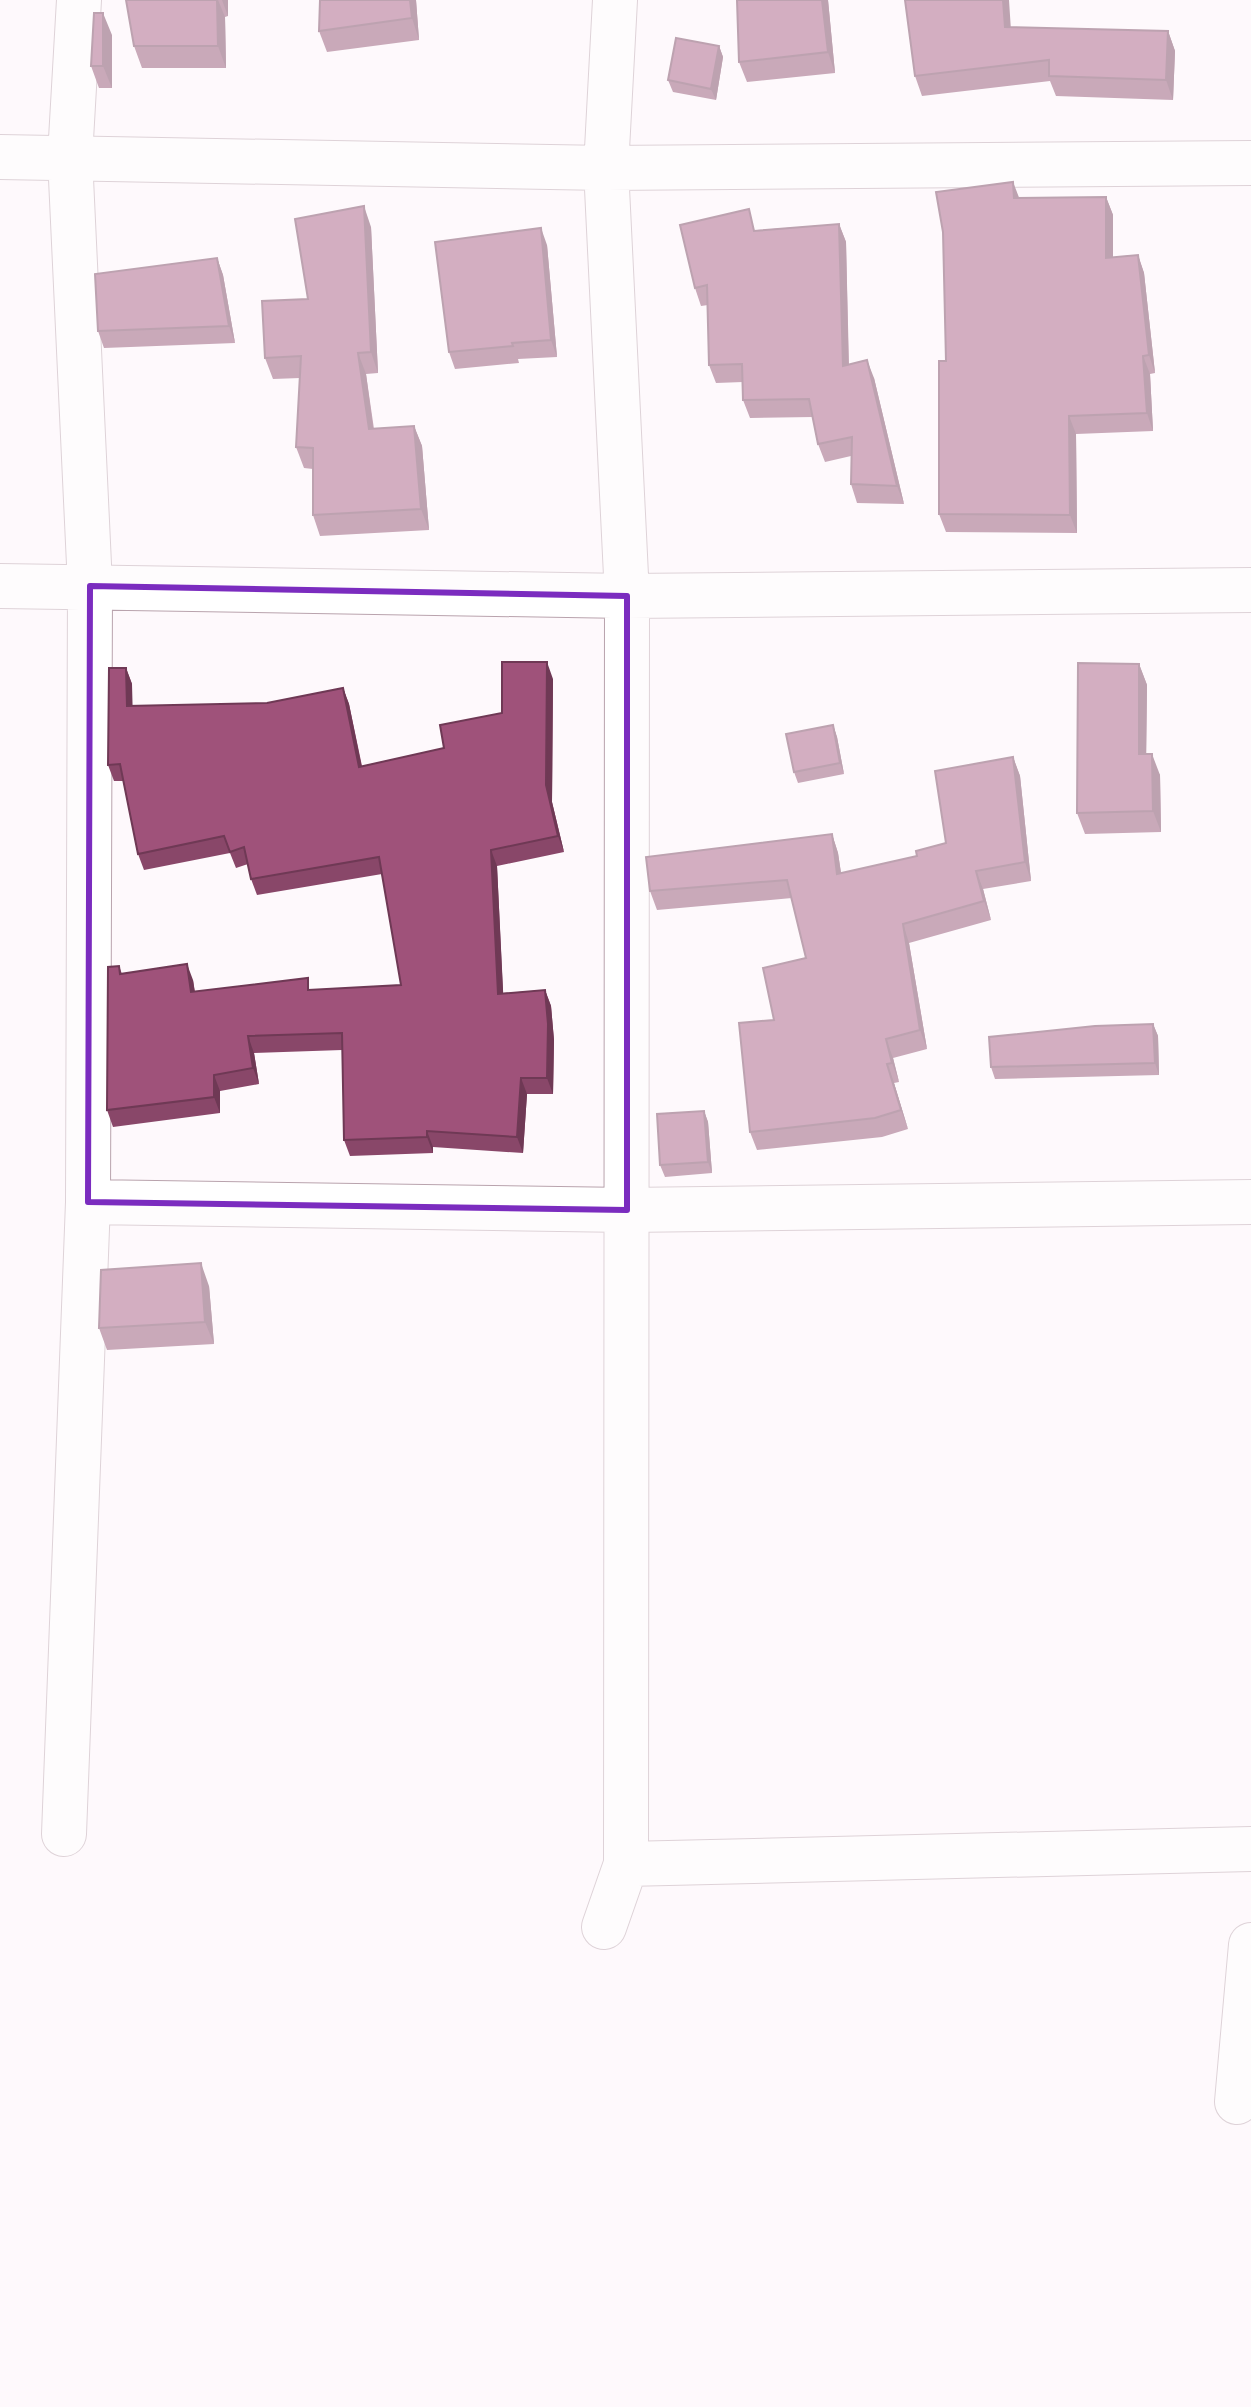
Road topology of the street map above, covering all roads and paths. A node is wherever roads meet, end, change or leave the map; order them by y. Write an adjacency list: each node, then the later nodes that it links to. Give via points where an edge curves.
1 (79, 0): 4 (street)
2 (615, 0): 6 (street)
3 (0, 157): 4 (street)
4 (70, 157): 6 (street); 8 (street)
5 (1251, 166): 6 (street)
6 (606, 168): 10 (street)
7 (0, 586): 8 (street)
8 (90, 586): 10 (street); 11 (street)
9 (1251, 590): 10 (street)
10 (627, 596): 13 (street)
11 (88, 1202): 13 (street); 14 (street)
12 (1251, 1202): 13 (street)
13 (627, 1210): 16 (street)
14 (64, 1834)
15 (1251, 1849): 16 (street)
16 (626, 1864): 17 (street)
17 (604, 1927)
18 (1251, 1945): 19 (street)
19 (1237, 2102)

